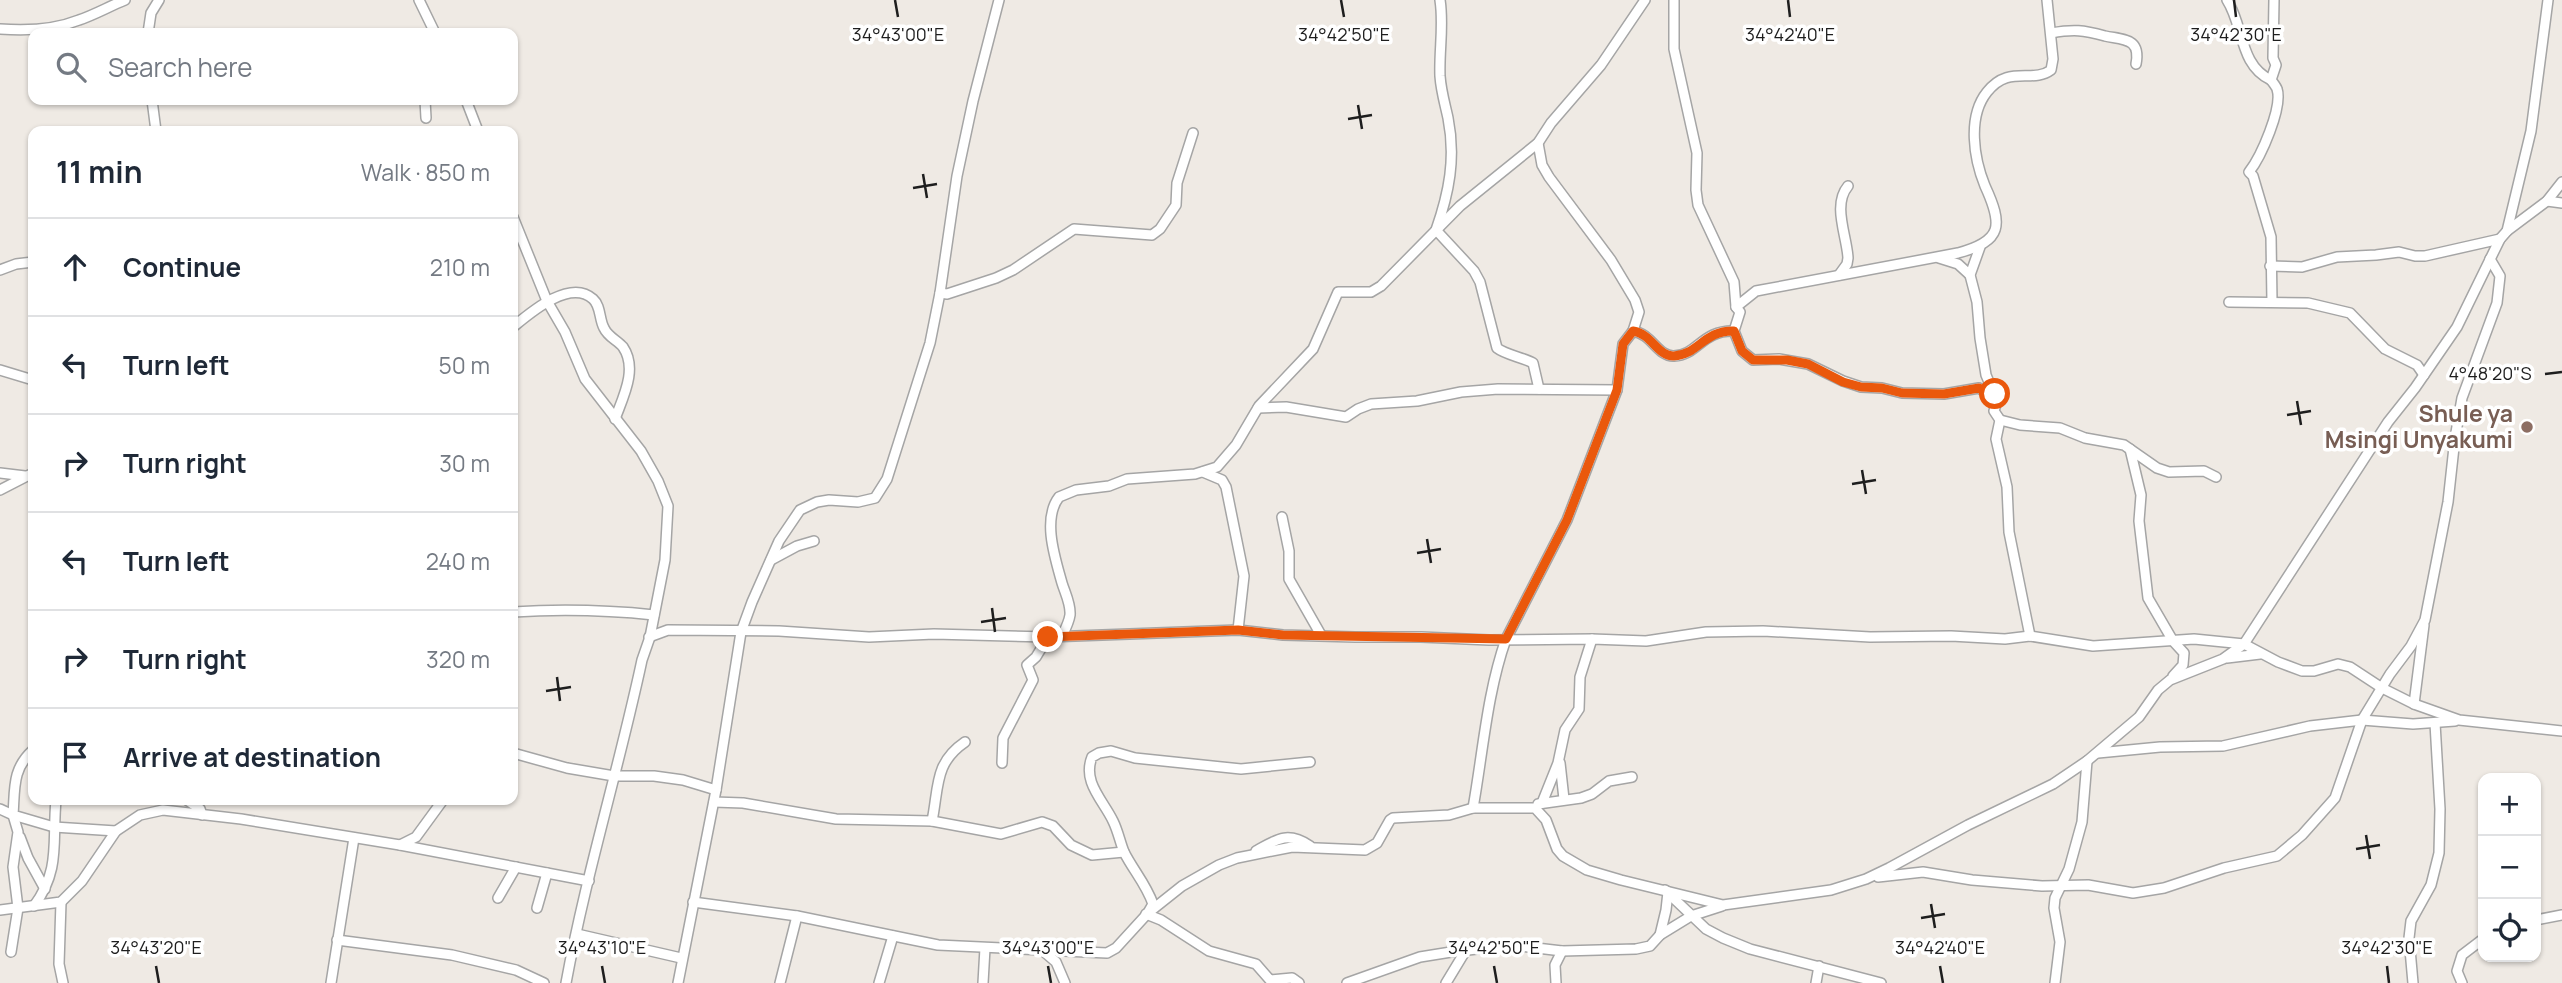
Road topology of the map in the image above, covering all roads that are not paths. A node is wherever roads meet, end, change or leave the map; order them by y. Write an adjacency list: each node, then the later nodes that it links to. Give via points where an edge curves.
1 (125, 0): 12 (street, via 78,20)
2 (159, 0): 13 (street)
3 (419, 0): 14 (street)
4 (999, 0): 46 (street, via 957,176)
5 (1440, 0): 33 (street, via 1440,74 1452,164)
6 (1645, 0): 27 (street, via 1601,65)
7 (1674, 0): 44 (street, via 1674,49 1697,153 1698,205)
8 (2047, 0): 17 (street)
9 (2227, 0): 19 (street, via 2250,61)
10 (2274, 0): 19 (street, via 2276,65)
11 (2548, 0): 34 (street, via 2531,131)
12 (42, 28)
13 (149, 28)
14 (433, 28)
15 (28, 29): 16 (street)
16 (0, 30)
17 (2051, 33): 18 (street, via 2081,29 2124,39 2136,50); 36 (street, via 2050,70 2003,77 1978,109 1977,159 1997,220 1991,237)
18 (2136, 64)
19 (2271, 80): 40 (street, via 2277,88 2277,107 2249,172 2270,231)
20 (153, 105): 24 (street)
21 (425, 105): 23 (street)
22 (468, 105): 25 (street)
23 (426, 118)
24 (155, 126)
25 (476, 126)
26 (1193, 133): 46 (street, via 1175,205 1152,235 1074,229 996,278)
27 (1538, 143): 33 (street); 52 (street, via 1549,177 1635,300 1639,312)
28 (2562, 182): 30 (street)
29 (1848, 186): 42 (street, via 1842,197 1842,214 1848,258)
30 (2547, 201): 31 (street); 34 (street)
31 (2562, 203)
32 (518, 229): 47 (street)
33 (1436, 230): 57 (street, via 1477,276 1497,348 1533,363); 60 (street, via 1381,286 1371,292 1338,292 1313,349)
34 (2507, 230): 35 (street)
35 (2500, 239): 38 (street); 40 (street, via 2425,256 2399,252 2337,257 2302,267)
36 (1980, 247): 37 (street); 43 (street)
37 (1935, 257): 42 (street); 43 (street, via 1953,262)
38 (2490, 259): 55 (street, via 2457,327); 75 (street, via 2500,276 2497,303 2462,398)
39 (28, 263): 41 (street)
40 (2270, 266): 49 (street)
41 (0, 270)
42 (1839, 275): 45 (street)
43 (1970, 275): 59 (street, via 1986,375)
44 (1734, 282): 45 (street); 50 (street)
45 (1756, 291): 50 (street)
46 (940, 293): 72 (street, via 922,370 881,491 867,501 829,500 800,510)
47 (547, 301): 51 (street); 61 (street, via 586,379); 61 (street, via 577,293 593,298 607,333 623,348 629,377)
48 (2229, 302): 49 (street)
49 (2272, 302): 55 (street, via 2308,303 2350,313 2385,349 2417,365)
50 (1736, 307): 53 (street, via 1740,312)
51 (518, 323)
52 (1633, 331): 53 (street, via 1644,334 1666,355 1675,356 1711,334); 58 (street, via 1623,344)
53 (1734, 331): 59 (street, via 1742,351 1753,360 1808,364 1843,382 1902,393 1944,394 1979,388)
54 (0, 370): 56 (street)
55 (2424, 375): 87 (street, via 2388,422)
56 (28, 380)
57 (1539, 388): 58 (street); 60 (street, via 1371,404 1346,417 1286,407)
58 (1617, 390): 83 (street, via 1567,520)
59 (1997, 401): 62 (street, via 1994,411)
60 (1258, 408): 64 (street, via 1231,453 1217,467)
61 (615, 419): 74 (street, via 642,452 668,506)
62 (2000, 420): 63 (street, via 2060,428); 80 (street, via 1996,439)
63 (2130, 449): 68 (street, via 2169,472 2204,471); 86 (street, via 2141,495 2139,521 2148,598)
64 (1203, 472): 76 (street, via 1222,480 1226,487 1244,576); 79 (street, via 1127,479 1059,497 1051,511 1051,524 1070,616)
65 (0, 473): 66 (street)
66 (28, 475)
67 (28, 476): 69 (street)
68 (2216, 477)
69 (0, 490)
70 (1282, 517): 78 (street, via 1289,579)
71 (814, 541): 72 (street)
72 (771, 560): 77 (street)
73 (518, 612): 74 (street, via 577,609)
74 (654, 615): 81 (street)
75 (2425, 620): 92 (street); 93 (street)
76 (1238, 630): 78 (street); 79 (street)
77 (741, 632): 81 (street, via 668,630); 82 (street); 108 (street)
78 (1321, 635): 85 (street)
79 (1062, 636): 82 (street)
80 (2030, 636): 84 (street, via 1870,637 1763,631 1706,632 1646,641); 86 (street, via 2094,646)
81 (649, 637): 106 (street)
82 (1048, 637): 105 (street, via 1027,665 1033,680 1003,738)
83 (1506, 639): 84 (street); 85 (street); 89 (street)
84 (1592, 639): 102 (street, via 1580,677 1579,709 1566,730)
85 (1489, 640): 89 (street)
86 (2173, 641): 87 (street); 91 (street, via 2184,659)
87 (2244, 644): 88 (street); 90 (street)
88 (2260, 654): 90 (street); 92 (street, via 2302,671 2338,664 2350,667)
89 (1498, 659): 118 (street)
90 (2223, 659): 91 (street)
91 (2170, 680): 99 (street, via 2139,717)
92 (2382, 688): 93 (street); 94 (street)
93 (2414, 704): 95 (street)
94 (2362, 720): 96 (street); 99 (street, via 2310,726 2223,746); 134 (street, via 2334,798 2277,856 2133,893 2088,885)
95 (2459, 720): 96 (street); 97 (street)
96 (2435, 723): 182 (street, via 2439,853 2431,885 2411,921)
97 (2562, 731)
98 (965, 741): 122 (street, via 939,772)
99 (2096, 753): 103 (street)
100 (518, 754): 106 (street)
101 (28, 755): 120 (street, via 17,771)
102 (1559, 756): 109 (street); 111 (street)
103 (2087, 761): 131 (street, via 2053,784); 134 (street, via 2082,822)
104 (1310, 762): 128 (street, via 1225,768 1100,752 1090,761 1090,779 1114,822)
105 (1002, 763)
106 (614, 776): 108 (street, via 654,776); 132 (street)
107 (1632, 777): 109 (street, via 1609,780 1588,796)
108 (716, 790): 110 (street)
109 (1564, 799): 111 (street)
110 (714, 802): 122 (street, via 836,819); 139 (street)
111 (1542, 803): 116 (street)
112 (56, 805): 123 (street)
113 (167, 805): 119 (street)
114 (195, 805): 121 (street)
115 (439, 805): 127 (street, via 416,836)
116 (1522, 807): 118 (street); 136 (street, via 1535,808 1542,816 1557,849 1569,861)
117 (0, 808): 120 (street)
118 (1473, 808): 146 (street, via 1449,815 1393,818 1377,843 1365,850 1281,848 1219,865)
119 (163, 810): 121 (street); 124 (street, via 140,815)
120 (13, 815): 123 (street); 125 (street)
121 (202, 816): 126 (street, via 241,818)
122 (932, 821): 128 (street, via 1001,834 1042,822 1053,826 1070,845 1092,855)
123 (54, 827): 124 (street); 135 (street, via 54,862)
124 (116, 831): 138 (street, via 82,881)
125 (18, 832): 135 (street); 143 (street, via 13,867)
126 (354, 838): 127 (street); 154 (street)
127 (400, 845): 129 (street)
128 (1124, 852): 146 (street, via 1148,889 1153,904)
129 (516, 867): 130 (street); 137 (street)
130 (547, 873): 132 (street); 144 (street)
131 (1866, 880): 133 (street, via 1923,872); 141 (street, via 1807,895)
132 (589, 881): 151 (street)
133 (2042, 886): 134 (street); 140 (street)
134 (2061, 886): 140 (street)
135 (45, 889): 142 (street)
136 (1666, 891): 141 (street); 149 (street); 152 (street)
137 (498, 898)
138 (61, 902): 142 (street); 166 (street, via 59,964)
139 (694, 902): 148 (street); 162 (street)
140 (2055, 902): 181 (street, via 2060,942)
141 (1723, 905): 149 (street)
142 (34, 906): 143 (street)
143 (18, 908): 145 (street); 161 (street)
144 (537, 908)
145 (0, 910)
146 (1147, 914): 158 (street, via 1107,953); 165 (street, via 1197,945 1256,964 1270,980)
147 (2562, 915): 150 (street)
148 (797, 916): 153 (street); 171 (street)
149 (1691, 916): 152 (street); 164 (street, via 1706,929 1750,949)
150 (2541, 919)
151 (577, 934): 162 (street); 169 (street)
152 (1660, 935): 160 (street, via 1650,946 1636,949)
153 (893, 936): 156 (street); 172 (street)
154 (337, 940): 167 (street); 168 (street, via 452,956 516,970)
155 (2478, 943): 183 (street, via 2462,955 2457,971)
156 (985, 948): 158 (street); 173 (street)
157 (1543, 948): 159 (street, via 1511,945); 160 (street); 163 (street)
158 (1042, 950): 174 (street, via 1056,962)
159 (1466, 950): 176 (street, via 1420,957); 177 (street)
160 (1562, 951): 163 (street)
161 (11, 952)
162 (681, 958): 170 (street)
163 (1555, 965): 178 (street)
164 (1819, 966): 179 (street); 180 (street)
165 (1279, 981): 175 (street, via 1292,978)
166 (63, 983)
167 (331, 983)
168 (544, 983)
169 (566, 983)
170 (678, 983)
171 (780, 983)
172 (879, 983)
173 (983, 983)
174 (1065, 983)
175 (1300, 983)
176 (1347, 983)
177 (1446, 983)
178 (1556, 983)
179 (1816, 983)
180 (1881, 983)
181 (2055, 983)
182 (2413, 983)
183 (2462, 983)

